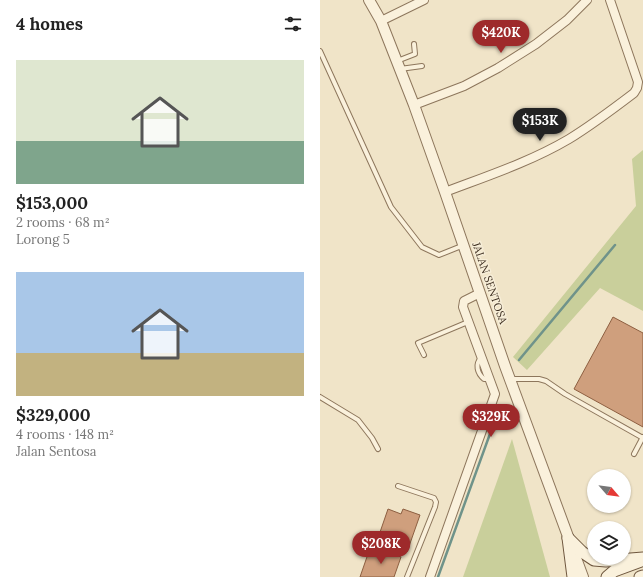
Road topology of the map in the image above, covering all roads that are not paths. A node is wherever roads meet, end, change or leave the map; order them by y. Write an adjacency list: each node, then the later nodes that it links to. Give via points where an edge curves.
1 (369, 0): 5 (street, JALAN SENTOSA)
2 (424, 0): 5 (street)
3 (587, 0): 10 (street, via 567,20 536,44 498,68 464,86)
4 (610, 0): 11 (street, via 638,82 634,92 569,139 528,160)
5 (381, 21): 8 (street, JALAN SENTOSA)
6 (414, 44): 8 (lane, via 415,54)
7 (320, 51): 12 (lane, via 391,207 422,247 439,255)
8 (398, 65): 9 (lane); 10 (street, JALAN SENTOSA)
9 (422, 66)
10 (414, 105): 11 (street, JALAN SENTOSA)
11 (445, 192): 12 (street, JALAN SENTOSA)
12 (464, 245): 13 (street, JALAN SENTOSA)
13 (480, 293): 14 (street, via 464,300 463,307); 16 (street, JALAN SENTOSA)
14 (469, 322): 15 (lane, via 418,343); 26 (street, via 491,379 495,397)
15 (424, 355)
16 (510, 379): 18 (lane, via 546,381); 22 (street, JALAN SENTOSA)
17 (320, 396): 19 (lane, via 358,420)
18 (643, 437): 20 (lane)
19 (378, 449)
20 (634, 454)
21 (398, 486): 25 (lane, via 434,498 436,502)
22 (568, 538): 23 (main road, via 594,560); 27 (main road); 28 (street, JALAN SENTOSA)
23 (643, 559): 29 (main road, via 614,571)
24 (643, 576): 30 (main road)
25 (407, 577)
26 (430, 577)
27 (572, 577)
28 (583, 577)
29 (608, 577)
30 (640, 577)

